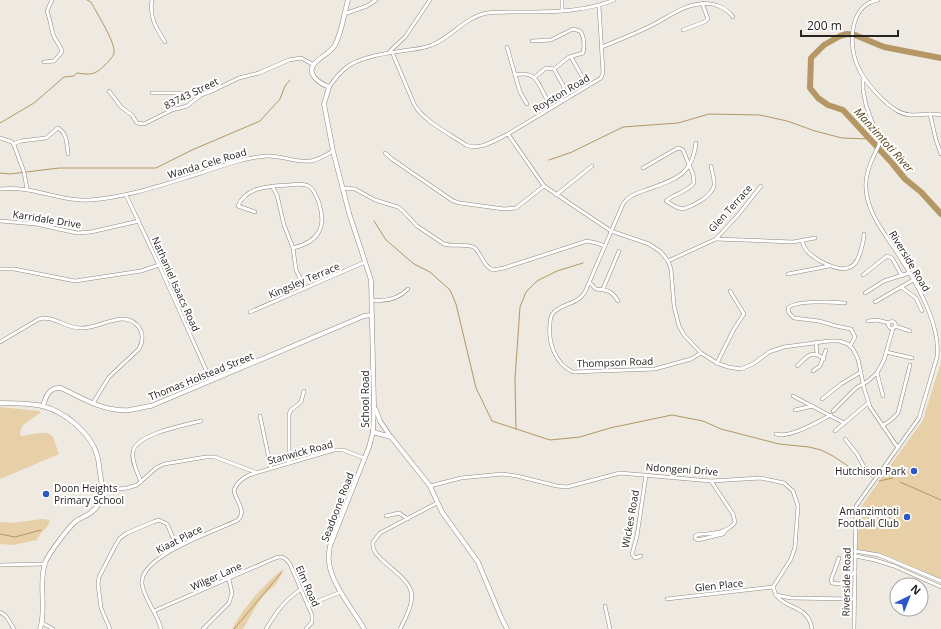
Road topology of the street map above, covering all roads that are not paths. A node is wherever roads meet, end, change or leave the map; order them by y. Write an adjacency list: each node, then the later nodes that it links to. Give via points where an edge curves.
1 (52, 0): 21 (street, via 46,11 53,35 62,52 54,61)
2 (152, 0): 16 (street, via 152,19)
3 (348, 0): 12 (street)
4 (376, 0): 12 (street)
5 (430, 0): 19 (street, via 405,37)
6 (562, 0): 11 (street)
7 (614, 0): 10 (street)
8 (878, 0): 26 (street, via 870,2 859,11 854,26 855,62)
9 (702, 3): 13 (street, via 723,8); 14 (street, via 708,19); 18 (street, via 685,8)
10 (599, 6): 11 (street); 18 (street, Royston Road)
11 (562, 10): 19 (street, via 478,15 432,46)
12 (344, 14): 22 (street, via 333,48)
13 (733, 17)
14 (683, 30)
15 (532, 41): 20 (street, via 551,40 577,29 582,34 584,51)
16 (165, 42)
17 (507, 47): 24 (street)
18 (602, 47): 33 (street, Royston Road, via 601,78)
19 (391, 52): 28 (street, via 363,59 348,66); 37 (street, Royston Road, via 416,108 425,117 472,147 482,146)
20 (571, 57): 23 (street); 27 (street)
21 (44, 62)
22 (314, 65): 28 (street, via 313,76); 31 (street, 83743 Street, via 301,58 294,58)
23 (554, 69): 25 (street, via 546,68); 33 (street, via 564,87)
24 (515, 75): 25 (street, via 527,74); 34 (street)
25 (535, 77): 32 (street)
26 (863, 77): 35 (street, via 888,104 900,112 913,116); 74 (street, Riverside Road, via 866,105 879,141 866,181 866,194 879,226)
27 (583, 78)
28 (328, 87): 41 (street, via 324,104)
29 (109, 91): 31 (street, 83743 Street, via 121,107 141,124 186,106)
30 (152, 93): 31 (street, via 185,93)
31 (198, 96)
32 (546, 98)
33 (561, 102): 37 (street, Royston Road)
34 (527, 104)
35 (930, 114): 36 (street); 44 (street)
36 (941, 115)
37 (508, 134): 50 (street)
38 (0, 138): 40 (street)
39 (696, 143): 46 (street)
40 (14, 144): 43 (street, via 46,138 58,128 66,138); 54 (street)
41 (333, 151): 53 (street, School Road); 56 (street, Wanda Cele Road, via 310,161 270,156 245,159)
42 (385, 153): 50 (street, via 453,201 460,203 504,209 516,208)
43 (68, 154)
44 (941, 154)
45 (592, 166): 55 (street)
46 (690, 166): 47 (street, via 695,178 694,183 681,194 666,200 668,204 680,209 694,204 710,193 714,183); 48 (street, via 685,152 679,148); 60 (street, Thompson Road, via 678,177 629,196)
47 (711, 166)
48 (642, 168)
49 (272, 186): 57 (street, via 254,190 239,204 240,207); 66 (street); 66 (street, via 305,185 313,190 318,200 322,216 320,230 310,241)
50 (544, 186): 55 (street)
51 (761, 186): 63 (street, Glen Terrace)
52 (0, 188): 54 (street, Wanda Cele Road)
53 (342, 188): 65 (street, via 355,189 375,200 398,207 417,226 444,244 472,246 493,270 587,241); 69 (street, School Road)
54 (27, 189): 56 (street, Wanda Cele Road, via 80,200)
55 (556, 194): 60 (street)
56 (126, 195): 59 (street, Nathaniel Isaacs Road)
57 (255, 212)
58 (0, 221): 59 (street, Karridale Drive, via 36,224 77,233)
59 (139, 221): 70 (street, Nathaniel Isaacs Road)
60 (611, 231): 65 (street, Thompson Road); 68 (street, via 650,244 662,252)
61 (864, 234): 71 (street, via 864,243 854,265 845,269)
62 (815, 238): 64 (street)
63 (716, 239): 64 (street); 68 (street, Glen Terrace)
64 (802, 241): 71 (street, via 809,254)
65 (605, 246): 78 (street, Thompson Road)
66 (293, 248): 80 (street, via 296,270)
67 (619, 251): 82 (street)
68 (668, 261): 101 (street, via 679,326)
69 (365, 262): 80 (street, Kingsley Terrace); 85 (street, School Road)
70 (159, 265): 72 (street, via 141,272 75,281 14,269); 111 (street, Nathaniel Isaacs Road)
71 (829, 266): 73 (street)
72 (0, 270)
73 (788, 274)
74 (909, 274): 76 (street); 77 (street, Riverside Road)
75 (863, 275): 76 (street, via 887,256 892,258)
76 (902, 276): 84 (street, via 884,281)
77 (913, 280): 79 (street); 135 (street, Riverside Road, via 927,306 938,347 921,413)
78 (590, 283): 82 (street, via 596,289); 101 (street, Thompson Road, via 579,299 555,312 550,321 552,347 558,360 567,370 578,373 655,369)
79 (901, 287): 87 (street); 89 (street, via 916,298)
80 (305, 288): 90 (street, Kingsley Terrace)
81 (408, 289): 85 (street, via 394,299)
82 (603, 289): 86 (street, via 607,289)
83 (730, 291): 105 (street, via 744,314)
84 (865, 293)
85 (372, 300): 91 (street, School Road)
86 (618, 301)
87 (875, 302)
88 (844, 303): 98 (street, via 814,302 791,305 788,311 794,318 819,320 849,328 856,336)
89 (922, 310)
90 (250, 312)
91 (372, 315): 111 (street, Thomas Holstead Street, via 364,316); 121 (street, School Road)
92 (868, 322): 93 (street, via 877,320)
93 (889, 323): 94 (street, via 889,327); 94 (street, via 893,321)
94 (894, 327): 95 (street); 100 (street)
95 (910, 331)
96 (0, 342): 118 (street, via 43,318 79,328 90,328 122,318 134,323 142,333 142,344 108,377)
97 (816, 342): 98 (street, via 834,341); 102 (street); 105 (street, via 778,348 741,368)
98 (850, 346): 109 (street, via 856,353)
99 (826, 350): 104 (street)
100 (886, 352): 103 (street); 110 (street)
101 (701, 354): 105 (street)
102 (817, 354): 104 (street); 107 (street, via 808,356)
103 (912, 358)
104 (824, 359): 108 (street)
105 (717, 363)
106 (910, 365): 129 (street, via 898,414)
107 (797, 366)
108 (813, 371)
109 (861, 372): 112 (street); 116 (street)
110 (877, 373): 112 (street); 115 (street)
111 (211, 381): 118 (street, Thomas Holstead Street, via 159,403 129,410)
112 (864, 384): 119 (street); 124 (street, via 856,388)
113 (304, 391): 137 (street, via 300,404 289,414)
114 (793, 396): 122 (street)
115 (883, 396)
116 (822, 399)
117 (0, 403): 120 (street)
118 (93, 403): 120 (street, Thomas Holstead Street, via 56,388 49,392)
119 (868, 403): 128 (street); 129 (street)
120 (43, 406): 146 (street, via 68,418 88,439 97,454)
121 (374, 406): 131 (street, School Road); 133 (street)
122 (813, 406): 123 (street); 125 (street)
123 (795, 410)
124 (833, 411)
125 (831, 415): 128 (street); 132 (street, via 798,431)
126 (260, 416): 138 (street)
127 (201, 421): 144 (street, via 149,436 138,443 132,452)
128 (844, 423): 130 (street)
129 (882, 426): 135 (street)
130 (835, 431)
131 (373, 432): 133 (street, School Road); 136 (street, Seadoone Road)
132 (776, 434)
133 (391, 437): 145 (street)
134 (845, 439): 141 (street, via 864,467)
135 (898, 448): 141 (street, Riverside Road)
136 (364, 458): 137 (street, Stanwick Road, via 339,449); 167 (street, Seadoone Road, via 330,546 329,563)
137 (289, 463): 138 (street, Stanwick Road)
138 (271, 468): 139 (street, Stanwick Road)
139 (255, 473): 142 (street, Stanwick Road); 144 (street, via 215,457 206,457 164,464)
140 (646, 475): 143 (street, Ndongeni Drive); 145 (street, Ndongeni Drive, via 620,473 562,487 502,474 461,478); 153 (street, Wickes Road, via 632,554 635,558)
141 (878, 476): 152 (street, Riverside Road, via 856,506)
142 (242, 480): 151 (street, Kiaat Place, via 234,491 242,510 241,517)
143 (711, 481): 150 (street, via 735,517 733,526); 165 (street, Ndongeni Drive, via 761,478 784,483 793,491 798,506 795,547 791,559)
144 (141, 482): 146 (street, via 127,488)
145 (430, 486): 147 (street)
146 (102, 491): 159 (street, via 97,506 74,524)
147 (437, 503): 149 (street); 186 (street, via 478,562)
148 (386, 516): 149 (street, via 399,513)
149 (408, 519): 185 (street, via 380,533 373,542 374,552 412,589 411,605)
150 (726, 530): 150 (street, via 697,534 695,538 698,540 724,534)
151 (177, 547): 174 (street, Kiaat Place, via 157,558 143,576 144,590); 179 (street, via 167,524 159,520 127,533 118,541 98,581 102,613)
152 (855, 551): 154 (street, Riverside Road); 163 (street, via 879,555)
153 (641, 556)
154 (855, 556): 157 (street); 158 (street, Riverside Road)
155 (284, 558): 162 (street, Wilger Lane, via 278,557); 166 (street, Elm Road, via 290,564)
156 (839, 558): 161 (street, via 830,580 832,583 840,584)
157 (866, 558): 158 (street); 164 (street, via 894,566)
158 (855, 562): 161 (street, Riverside Road)
159 (45, 564): 160 (street); 175 (street, via 42,583)
160 (0, 565)
161 (855, 572): 170 (street, Riverside Road)
162 (229, 579): 174 (street, Wilger Lane); 181 (street, via 232,593 229,602)
163 (941, 581)
164 (941, 587)
165 (773, 588): 168 (street); 169 (street, Glen Place)
166 (300, 589): 171 (street, Elm Road); 182 (street, via 283,603)
167 (341, 592): 171 (street); 184 (street, Seadoone Road)
168 (776, 594): 170 (street, via 791,598); 188 (street, via 779,599 797,608 807,617)
169 (667, 599)
170 (854, 599): 189 (street, Riverside Road)
171 (308, 605): 183 (street, Elm Road, via 313,619)
172 (605, 606): 187 (street)
173 (0, 612): 176 (street, via 6,616)
174 (154, 612): 180 (street, Kiaat Place)
175 (42, 623): 177 (street); 178 (street)
176 (14, 629)
177 (40, 629)
178 (53, 629)
179 (110, 629)
180 (161, 629)
181 (203, 629)
182 (266, 629)
183 (306, 629)
184 (364, 629)
185 (400, 629)
186 (507, 629)
187 (610, 629)
188 (812, 629)
189 (854, 629)

